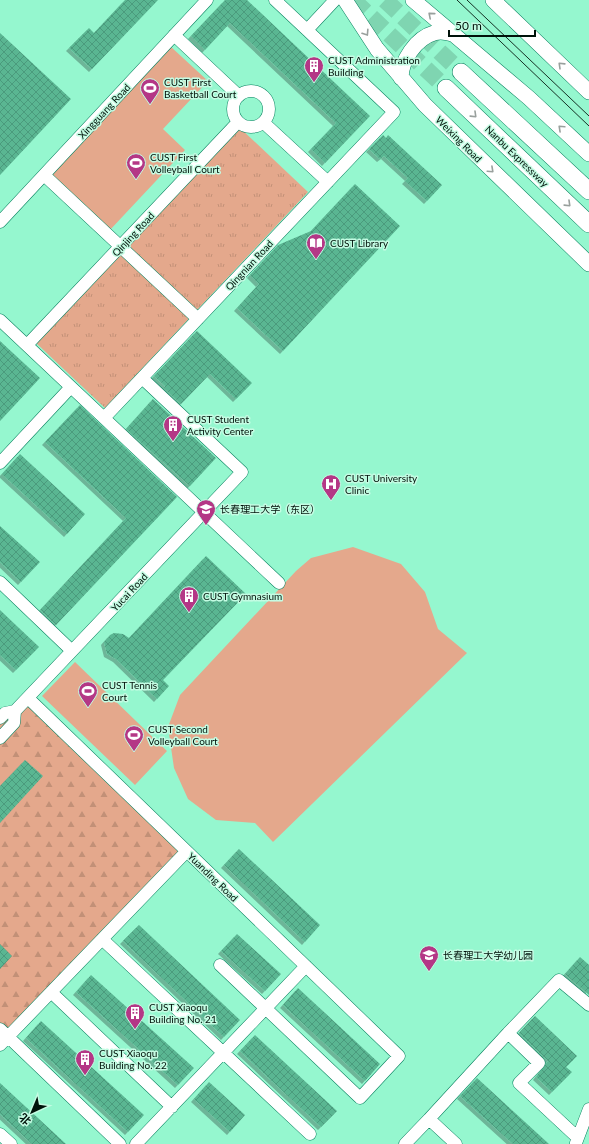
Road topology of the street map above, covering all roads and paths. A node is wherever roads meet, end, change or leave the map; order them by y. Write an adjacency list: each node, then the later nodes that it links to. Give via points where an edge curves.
1 (207, 0): 9 (street, Xingguang Road)
2 (275, 0): 7 (street)
3 (335, 0): 7 (street)
4 (345, 0): 11 (main road, Weixing Road, one-way to 11, via 377,49)
5 (413, 0): 8 (main road, one-way to 5)
6 (497, 1): 13 (main road, one-way to 6)
7 (307, 30): 19 (street, Qingnian Road, via 394,112)
8 (452, 34): 11 (main road, via 432,33 422,40 404,61); 17 (main road, one-way to 8, via 529,98)
9 (174, 35): 14 (street); 18 (street, Xingguang Road)
10 (461, 72): 20 (highway)
11 (401, 78): 24 (main road, Weixing Road, one-way to 24, via 487,166)
12 (446, 88): 22 (highway, Nanbu Expressway, one-way to 22)
13 (589, 92)
14 (239, 96): 15 (street, via 233,108 233,114); 16 (street, via 254,90 264,96 270,112)
15 (238, 122): 16 (street, via 252,128); 23 (street, Qinjing Road)
16 (264, 123): 19 (street)
17 (589, 154)
18 (44, 175): 21 (street, Xingguang Road); 23 (street)
19 (328, 182): 25 (street, Qingnian Road)
20 (589, 191)
21 (0, 222)
22 (589, 224)
23 (120, 247): 25 (street); 27 (street, Qinjing Road)
24 (589, 264)
25 (198, 319): 28 (street, Qingnian Road)
26 (0, 320): 27 (street)
27 (27, 345): 29 (street)
28 (142, 378): 30 (street, Qingnian Road); 32 (street, Yucai Road, via 242,472)
29 (72, 387): 30 (street); 31 (street)
30 (104, 418): 32 (street)
31 (0, 463)
32 (204, 512): 34 (street); 35 (street, Yucai Road)
33 (0, 582): 35 (street)
34 (279, 583)
35 (72, 651): 36 (street, Yucai Road)
36 (28, 698): 37 (street, Yucai Road); 40 (street, Yuanding Road)
37 (15, 711): 38 (street, Yucai Road, via 5,713); 39 (street, Yucai Road, via 14,723)
38 (0, 718)
39 (0, 738)
40 (186, 852): 41 (street); 43 (street, Yuanding Road)
41 (102, 939): 44 (street); 49 (street)
42 (220, 965): 46 (street)
43 (306, 966): 46 (street); 46 (street, Yuanding Road, via 399,1056 360,1098)
44 (51, 992): 48 (street); 50 (street)
45 (589, 1005): 47 (street, via 559,980)
46 (265, 1008): 49 (street)
47 (508, 1033): 52 (street); 55 (street, via 539,1063 519,1083)
48 (3, 1037): 57 (street)
49 (222, 1053): 50 (street); 54 (street)
50 (172, 1107): 58 (street)
51 (589, 1109): 55 (street)
52 (429, 1119): 59 (street); 60 (street)
53 (0, 1134): 56 (street)
54 (310, 1134)
55 (577, 1141)
56 (11, 1144)
57 (120, 1144)
58 (136, 1144)
59 (406, 1144)
60 (456, 1144)

